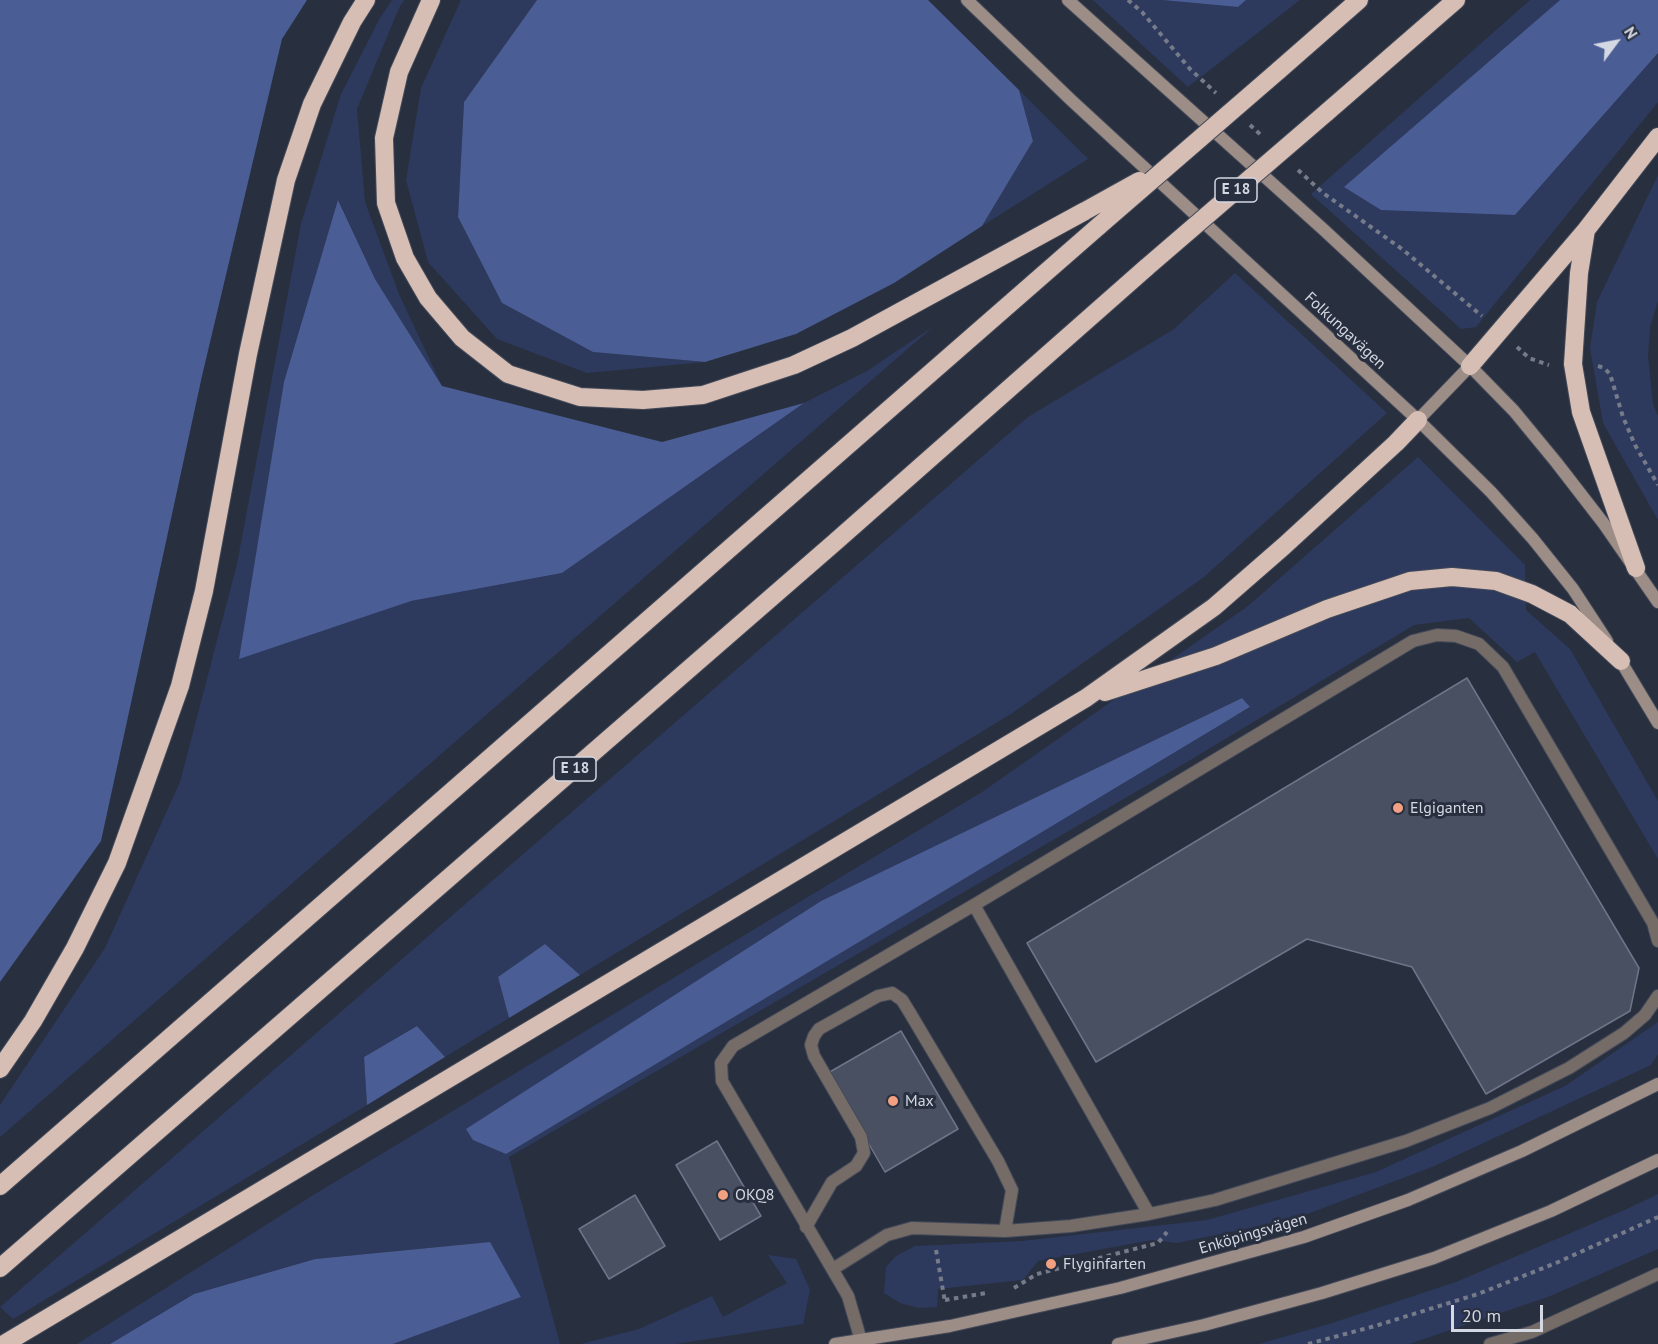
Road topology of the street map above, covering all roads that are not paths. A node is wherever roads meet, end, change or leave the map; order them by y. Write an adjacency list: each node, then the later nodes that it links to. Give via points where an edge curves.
1 (366, 0): 20 (highway, via 312,104 286,180 248,354 204,591 180,686 117,863 75,948)
2 (431, 0): 8 (highway, bridge, via 399,72 384,138 386,203 405,258 428,298 462,338 508,374 580,397 643,400 703,395 794,365 852,338)
3 (967, 0): 11 (main road, Folkungavägen)
4 (1068, 0): 10 (main road)
5 (1359, 0): 8 (highway, bridge)
6 (1456, 0): 27 (highway, E 18, bridge)
7 (1658, 137): 9 (highway)
8 (1172, 162): 23 (highway, bridge)
9 (1586, 230): 10 (highway); 12 (highway, via 1573,364 1581,412)
10 (1470, 366): 11 (main road); 12 (main road, via 1556,462)
11 (1418, 420): 14 (main road, Folkungavägen, via 1533,539 1573,589); 15 (highway, via 1214,607)
12 (1636, 568): 13 (main road)
13 (1658, 602)
14 (1621, 661): 15 (highway, via 1570,614 1532,594 1496,581 1452,577 1410,581 1327,609 1216,656); 16 (main road, Folkungavägen)
15 (1086, 698): 31 (highway)
16 (1658, 723)
17 (974, 905): 18 (street, via 1413,641 1437,635 1456,636 1479,644 1503,667 1653,923); 24 (street); 25 (street, via 733,1046 721,1063 722,1081)
18 (1658, 941)
19 (1658, 996): 24 (street, via 1645,1015 1624,1033 1569,1068 1491,1108 1406,1141 1215,1200)
20 (0, 1069)
21 (1658, 1084): 30 (main road, Enköpingsvägen, via 1522,1151 1408,1200 1304,1237 1120,1288)
22 (1658, 1160): 33 (main road, via 1551,1211 1434,1258 1322,1293)
23 (0, 1186)
24 (1149, 1214): 26 (street)
25 (806, 1227): 26 (street, via 832,1182 856,1166 864,1153 861,1137 814,1056 814,1036 819,1029 858,1007 892,993 910,1012 1012,1190); 28 (street)
26 (1005, 1231): 28 (street, via 912,1228 887,1235)
27 (0, 1268)
28 (833, 1269): 30 (street, via 848,1296)
29 (1658, 1274): 34 (street, via 1532,1332)
30 (862, 1342): 32 (main road, Enköpingsvägen)
31 (4, 1344)
32 (835, 1344)
33 (1118, 1344)
34 (1490, 1344)

